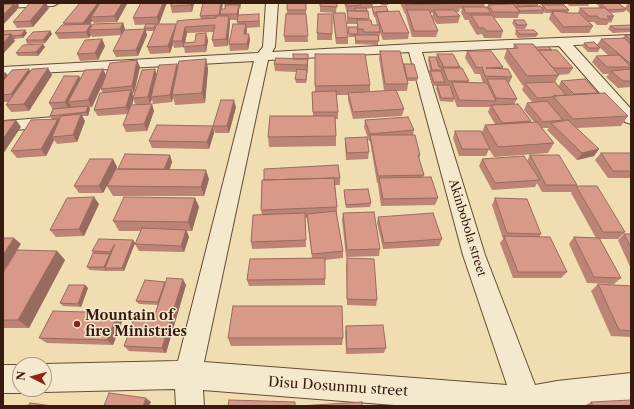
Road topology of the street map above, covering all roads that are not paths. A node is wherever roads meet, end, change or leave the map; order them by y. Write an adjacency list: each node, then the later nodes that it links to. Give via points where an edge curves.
1 (53, 3): 3 (street)
2 (272, 3): 7 (street, via 269,47)
3 (3, 5)
4 (631, 39): 5 (street)
5 (563, 42): 6 (street); 9 (street)
6 (414, 48): 7 (street); 15 (street, Akinbobola street, via 474,255)
7 (262, 56): 8 (street); 12 (street)
8 (3, 71)
9 (631, 119)
10 (70, 121): 11 (street)
11 (3, 126)
12 (188, 376): 13 (street, Disu Dosunmu street); 15 (street, Disu Dosunmu street); 16 (street)
13 (52, 378)
14 (631, 387): 15 (street, Disu Dosunmu street, via 557,395)
15 (527, 404)
16 (190, 406)

